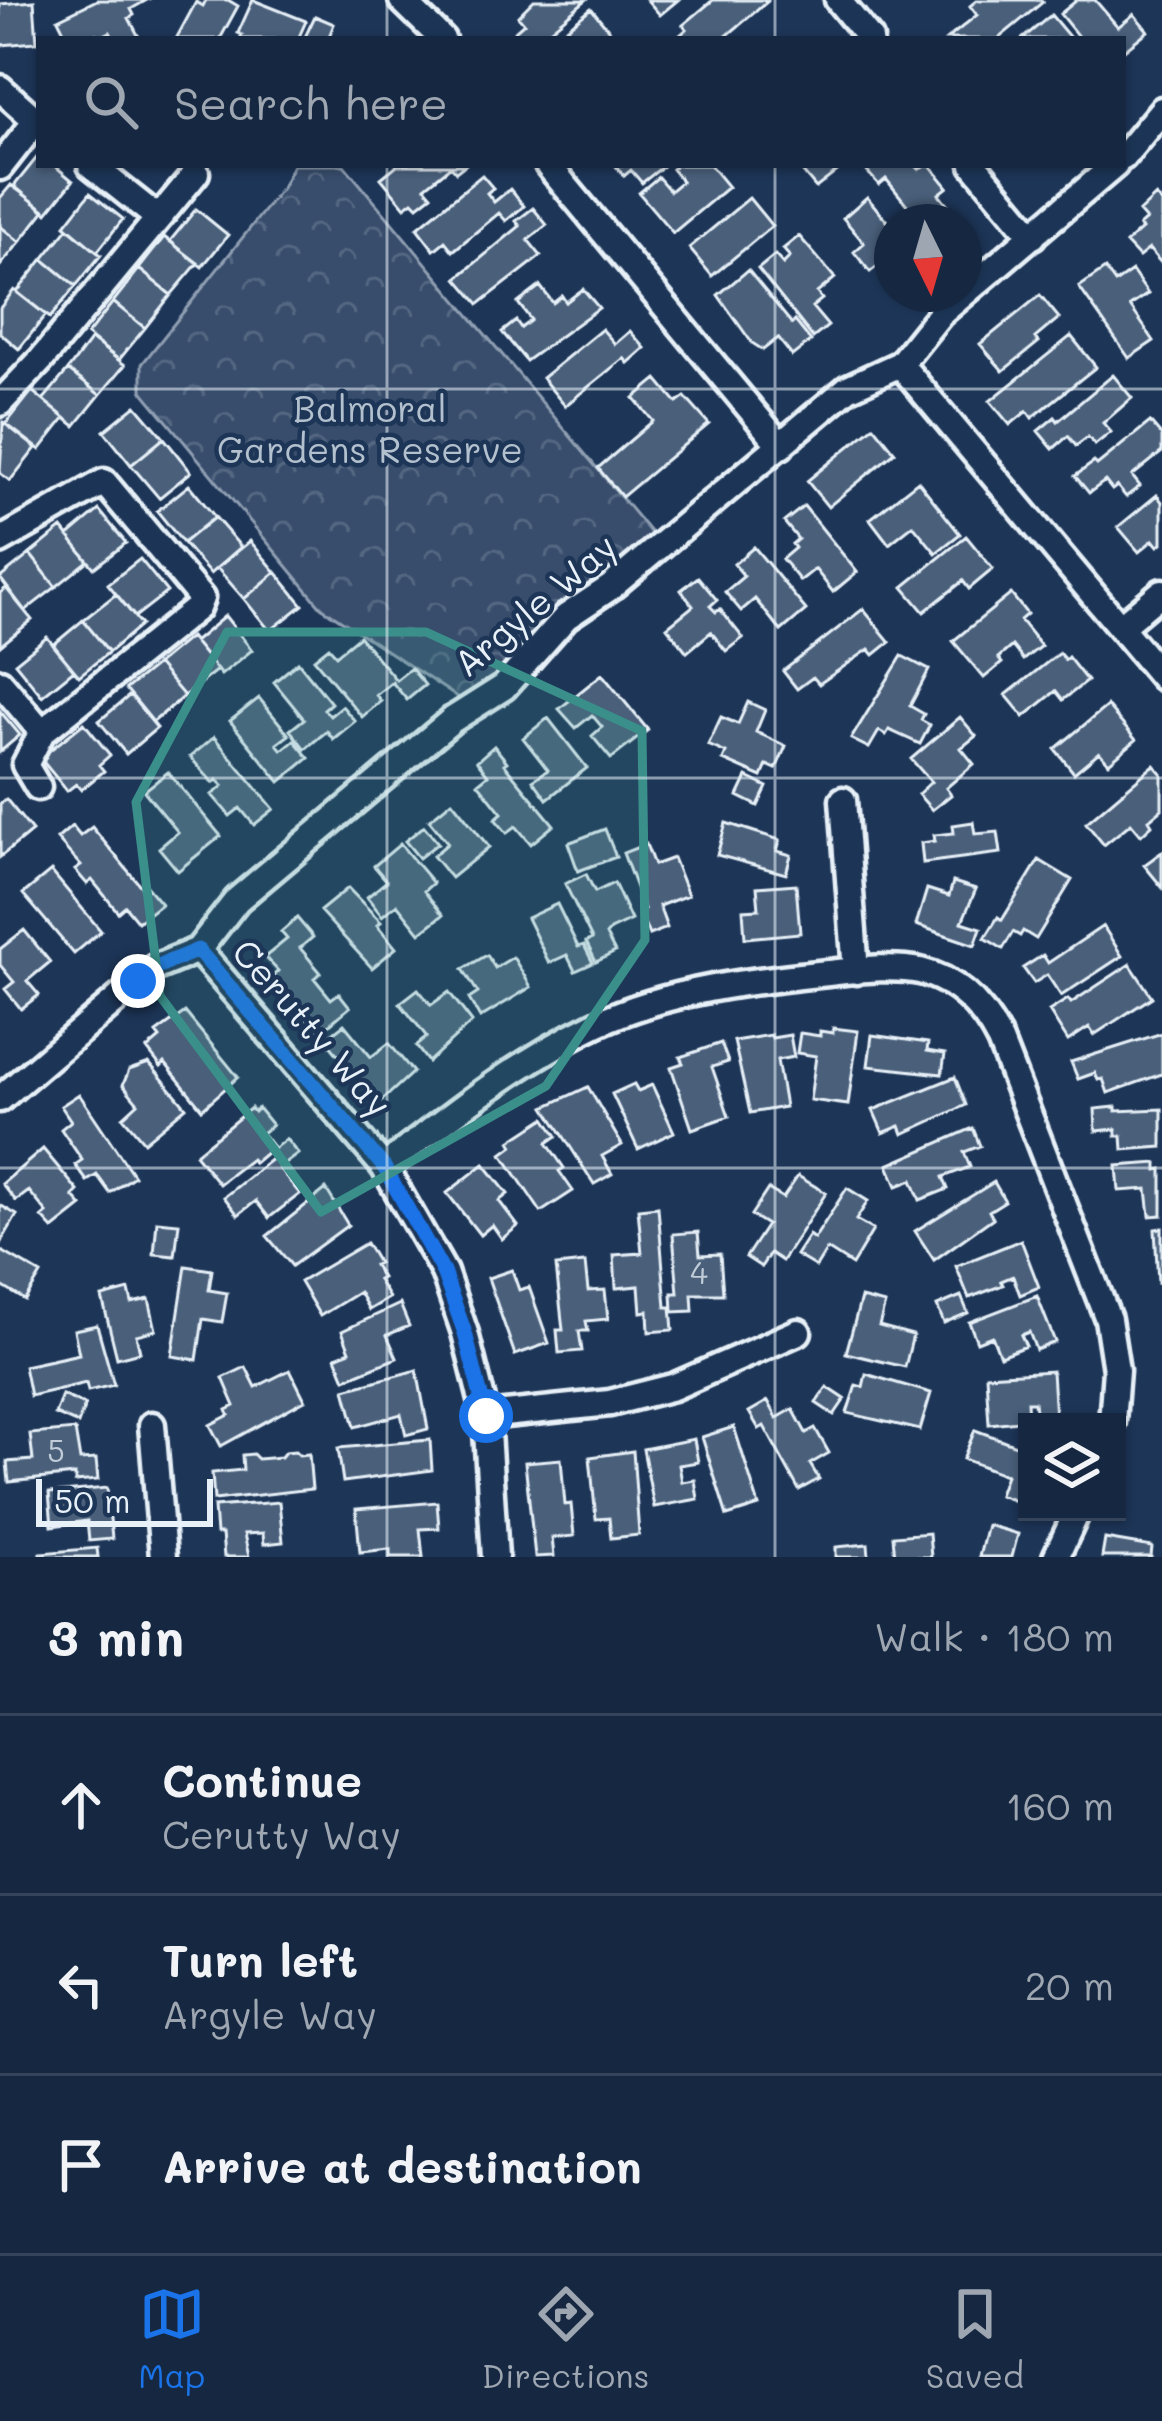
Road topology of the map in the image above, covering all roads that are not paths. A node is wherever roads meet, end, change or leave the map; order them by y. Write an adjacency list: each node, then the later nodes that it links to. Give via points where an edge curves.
1 (402, 0): 3 (street)
2 (838, 0): 4 (street)
3 (439, 36)
4 (868, 36)
5 (0, 88): 7 (street)
6 (1162, 110): 9 (street)
7 (36, 120)
8 (36, 124): 10 (street)
9 (1126, 153)
10 (0, 166)
11 (95, 168): 16 (street)
12 (550, 168): 20 (street)
13 (976, 168): 17 (street)
14 (1112, 168): 17 (street, Argyle Way)
15 (196, 173): 16 (street)
16 (158, 218): 19 (street)
17 (1033, 236): 18 (street, Argyle Way, via 940,314)
18 (900, 364): 20 (street, Argyle Way, via 848,388); 23 (street)
19 (0, 403)
20 (781, 446): 29 (street, Argyle Way, via 566,617 504,687 452,720 237,900)
21 (0, 541): 26 (street, via 104,482 201,598)
22 (1162, 592): 23 (street)
23 (1120, 627): 24 (street)
24 (1162, 677)
25 (0, 682): 26 (street)
26 (42, 732): 27 (street, via 25,765)
27 (38, 787)
28 (843, 800): 30 (street)
29 (198, 950): 31 (street, Argyle Way, via 154,968); 32 (street, Cerutty Way)
30 (856, 970): 32 (street, via 717,987 602,1022 500,1078); 34 (street, via 931,975 963,992 991,1022 1108,1318)
31 (0, 1099)
32 (384, 1167): 35 (street, Cerutty Way, via 443,1272)
33 (798, 1332): 35 (street, via 673,1387 610,1403)
34 (1113, 1413)
35 (486, 1416): 39 (street, Cerutty Way)
36 (152, 1425): 38 (street)
37 (1073, 1521): 40 (street)
38 (163, 1557)
39 (495, 1557)
40 (1056, 1557)

